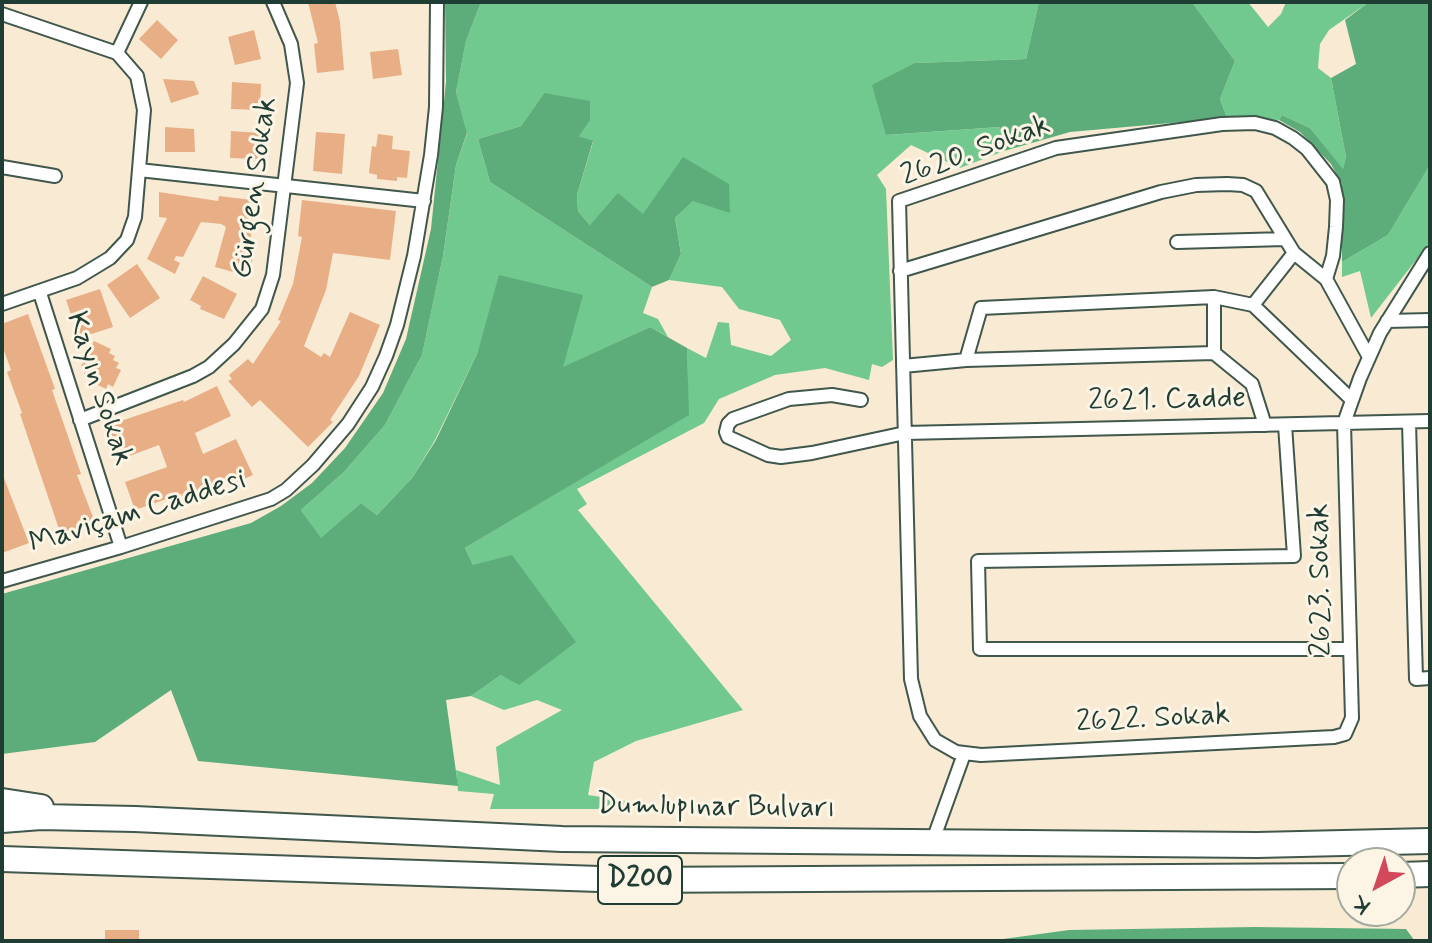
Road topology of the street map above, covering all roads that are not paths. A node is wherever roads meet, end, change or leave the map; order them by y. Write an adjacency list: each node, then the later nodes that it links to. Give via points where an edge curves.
1 (141, 2): 5 (street)
2 (273, 2): 9 (street, Gürgen Sokak, via 291,44 297,83)
3 (437, 2): 10 (street, Maviçam Caddesi, via 436,107)
4 (2, 14): 5 (street)
5 (117, 53): 7 (street, via 141,87)
6 (2, 167): 8 (street)
7 (139, 170): 9 (street); 17 (street, via 134,227 120,250 86,273)
8 (55, 176)
9 (284, 186): 10 (street); 29 (street, Gürgen Sokak, via 269,294 245,332 223,356 193,376)
10 (424, 201): 36 (street, Maviçam Caddesi, via 407,291 386,356 361,406 332,445 271,499)
11 (1285, 239): 12 (street); 13 (street); 15 (street, via 1251,187 1203,184)
12 (1177, 242)
13 (1294, 253): 16 (street); 20 (street)
14 (1430, 253): 22 (street)
15 (900, 271): 16 (street, 2620. Sokak, via 899,201 1048,149 1247,123 1293,138 1333,182 1336,227); 26 (street, 2620. Sokak)
16 (1326, 279): 24 (street)
17 (40, 293): 19 (street); 29 (street, Kayın Sokak)
18 (1214, 297): 20 (street); 23 (street); 25 (street, via 981,308)
19 (2, 304)
20 (1253, 305): 28 (street)
21 (1430, 320): 22 (street)
22 (1387, 321): 24 (street)
23 (1214, 353): 25 (street); 33 (street, via 1252,384)
24 (1369, 357): 28 (street)
25 (966, 360): 26 (street)
26 (903, 366): 35 (street, 2620. Sokak)
27 (861, 400): 35 (street, 2621. Cadde, via 832,395 789,399 733,419 726,432 781,457)
28 (1352, 400): 32 (street)
29 (80, 420): 36 (street, Kayın Sokak)
30 (1430, 421): 31 (street, 2621. Cadde)
31 (1409, 422): 32 (street, 2621. Cadde); 38 (street)
32 (1344, 423): 34 (street, 2621. Cadde); 40 (street, 2623. Sokak)
33 (1265, 425): 34 (street, 2621. Cadde); 35 (street, 2621. Cadde)
34 (1285, 425): 40 (street, via 1294,556 978,561 980,649)
35 (905, 433): 43 (street, 2620. Sokak, via 912,688 931,735 940,745)
36 (121, 547): 39 (street, Maviçam Caddesi)
37 (1430, 557): 38 (street)
38 (1414, 558): 41 (street, via 1416,679)
39 (2, 581)
40 (1350, 649): 42 (street, 2623. Sokak, via 1352,718)
41 (1430, 678)
42 (1345, 734): 43 (street, 2622. Sokak)
43 (964, 754): 48 (street)
44 (2, 801): 45 (highway)
45 (135, 819): 46 (highway, Dumlupınar Bulvarı / D200); 48 (highway, Dumlupınar Bulvarı / D200, via 562,839)
46 (2, 820)
47 (1430, 841): 48 (highway, Dumlupınar Bulvarı / D200)
48 (932, 843)
49 (8, 865): 50 (highway, D200, via 629,880)
50 (1336, 876)

